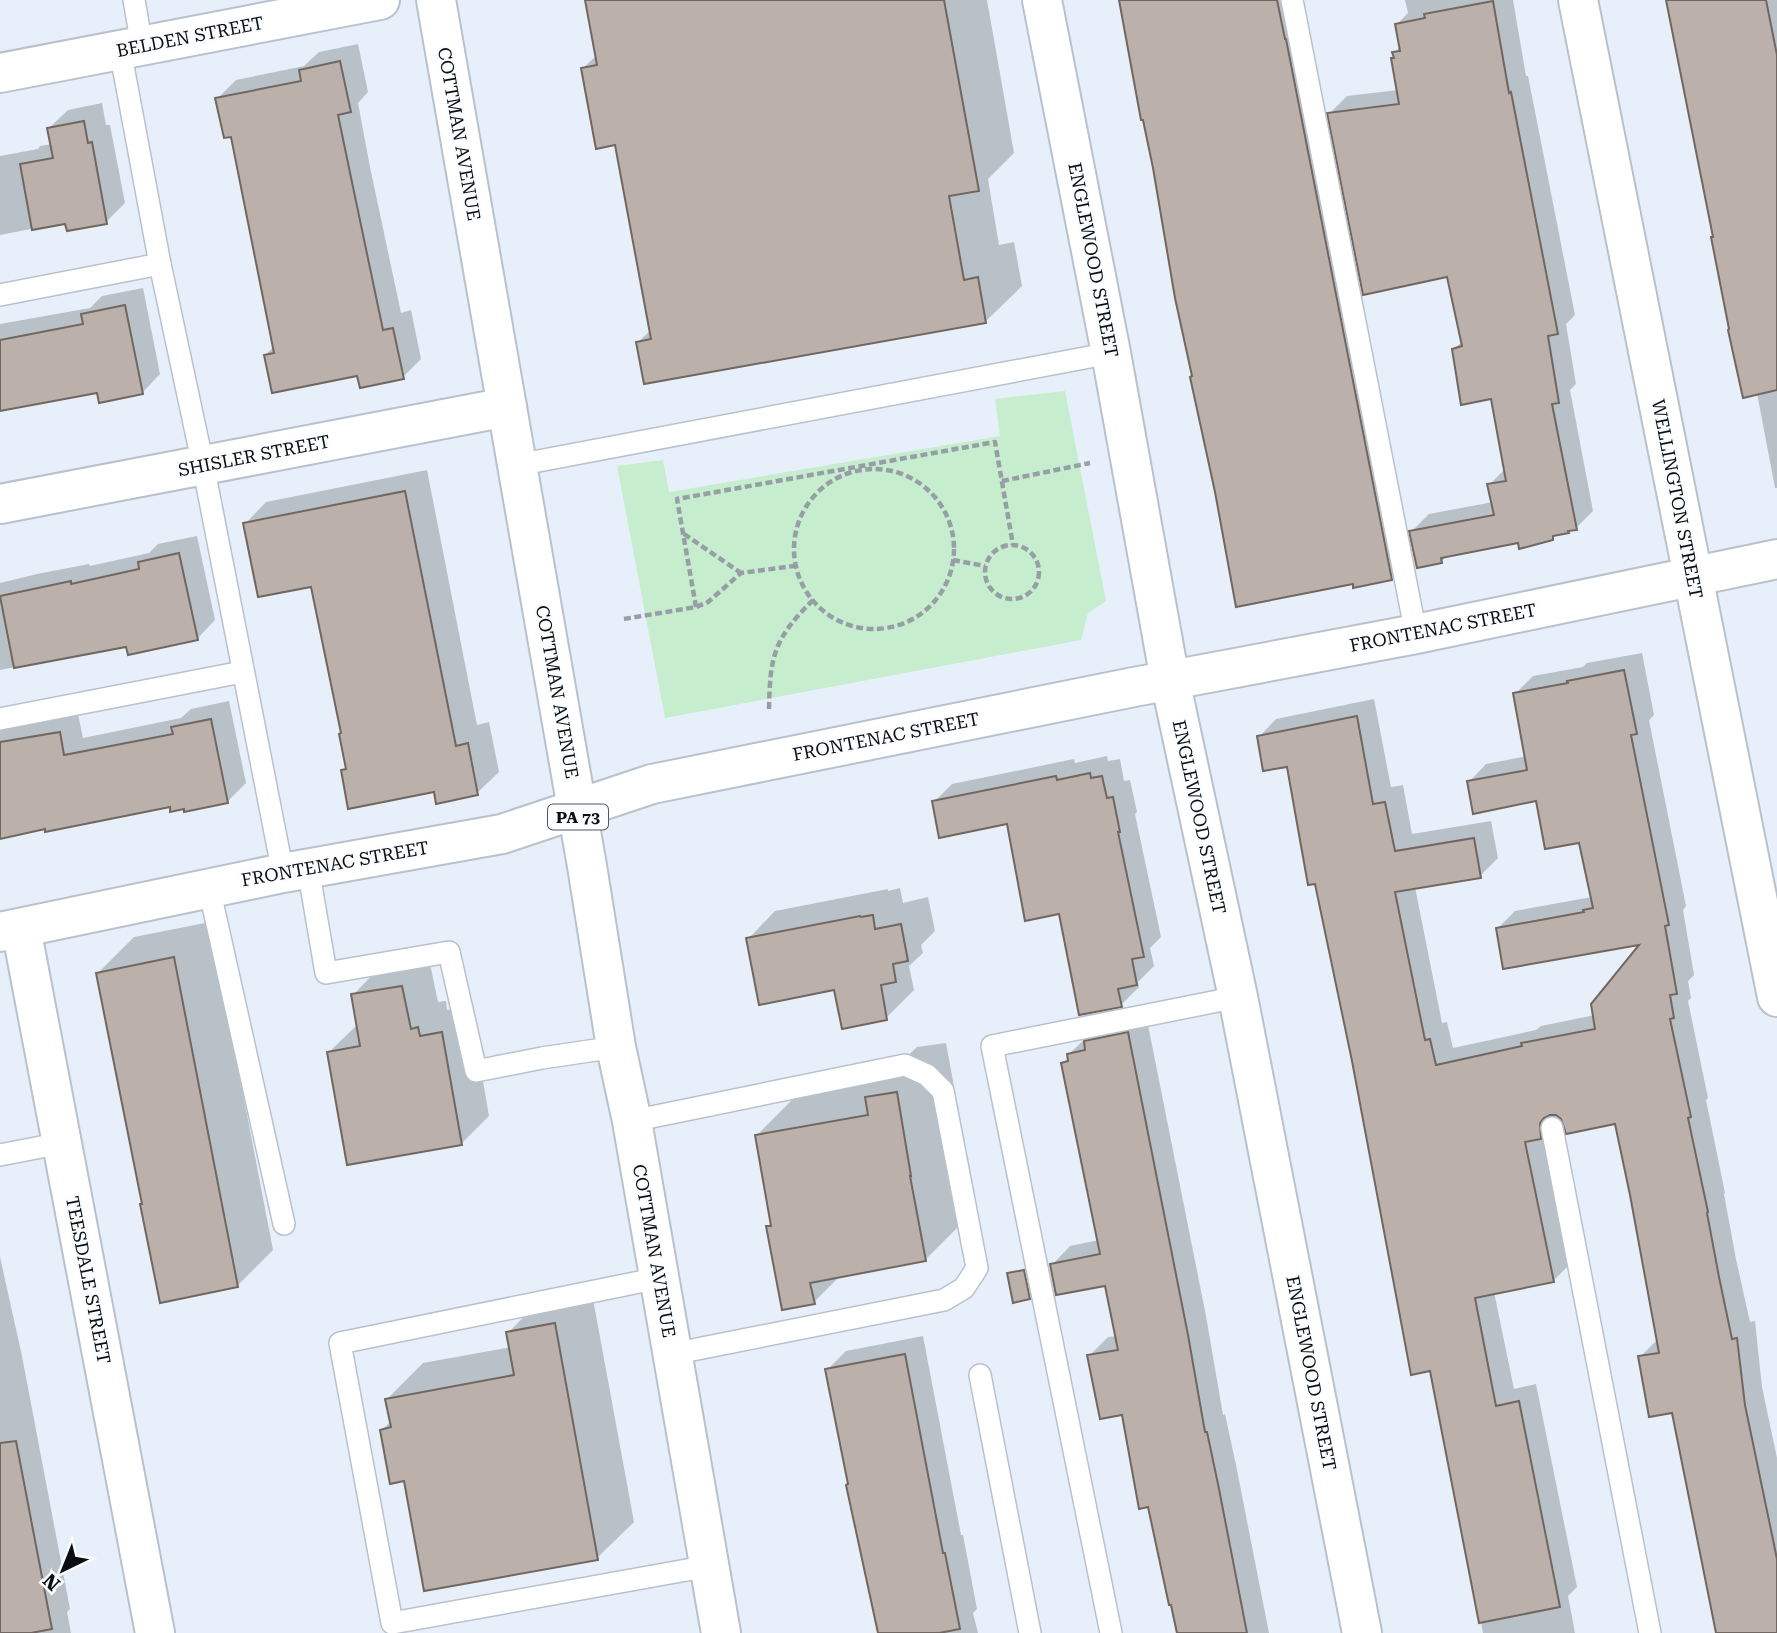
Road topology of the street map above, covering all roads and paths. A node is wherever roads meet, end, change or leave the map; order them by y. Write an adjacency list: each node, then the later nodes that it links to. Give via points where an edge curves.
1 (134, 0): 7 (lane)
2 (380, 0): 7 (street, BELDEN STREET)
3 (436, 0): 12 (street, COTTMAN AVENUE / PA 73)
4 (1042, 0): 11 (street, ENGLEWOOD STREET)
5 (1292, 0): 30 (lane)
6 (1578, 0): 26 (street, WELLINGTON STREET)
7 (131, 48): 8 (street, BELDEN STREET); 9 (lane)
8 (0, 74)
9 (160, 264): 10 (lane); 14 (lane)
10 (0, 295)
11 (1111, 353): 15 (lane); 32 (street, ENGLEWOOD STREET)
12 (507, 408): 14 (street, SHISLER STREET); 15 (street, COTTMAN AVENUE / PA 73)
13 (1091, 463): 17 (path)
14 (203, 465): 18 (street, SHISLER STREET); 31 (lane)
15 (517, 465): 35 (street, COTTMAN AVENUE / PA 73)
16 (856, 469): 17 (path, via 995,442); 19 (path, via 677,499); 22 (path, via 897,472 922,484 940,503 951,526); 23 (path, via 819,490 802,512 794,538)
17 (1002, 481): 20 (path)
18 (0, 504)
19 (683, 534): 25 (path); 28 (path)
20 (1013, 545): 24 (path, via 995,550); 24 (path, via 1030,552 1039,567 1037,583 1026,596 1010,599 993,592)
21 (1777, 559): 26 (street, FRONTENAC STREET)
22 (953, 560): 24 (path); 27 (path, via 938,599 897,627 871,631 846,626)
23 (794, 566): 25 (path); 27 (path)
24 (985, 566)
25 (741, 573): 28 (path)
26 (1692, 576): 30 (street, FRONTENAC STREET); 40 (street, WELLINGTON STREET)
27 (813, 600): 33 (path, via 792,622 776,649)
28 (696, 607): 29 (path)
29 (624, 619)
30 (1416, 634): 32 (street, FRONTENAC STREET)
31 (242, 672): 34 (lane); 36 (lane)
32 (1170, 680): 35 (street, FRONTENAC STREET, via 652,784); 39 (street, ENGLEWOOD STREET)
33 (768, 709)
34 (0, 719)
35 (577, 810): 36 (street, FRONTENAC STREET, via 502,834); 41 (street, COTTMAN AVENUE / PA 73)
36 (295, 870): 37 (street, FRONTENAC STREET); 41 (lane, via 326,973 449,952 476,1071)
37 (209, 888): 38 (street, FRONTENAC STREET); 46 (lane)
38 (11, 930): 44 (street, TEESDALE STREET)
39 (1238, 997): 54 (lane, via 992,1046); 55 (street, ENGLEWOOD STREET)
40 (1777, 998)
41 (616, 1048): 42 (street, COTTMAN AVENUE / PA 73)
42 (632, 1121): 47 (street, COTTMAN AVENUE / PA 73); 48 (lane, via 905,1065 927,1075 943,1091 977,1268 964,1288 944,1300)
43 (1552, 1128): 56 (lane)
44 (62, 1143): 45 (lane); 51 (street, TEESDALE STREET)
45 (0, 1154)
46 (284, 1224)
47 (659, 1278): 48 (street, COTTMAN AVENUE / PA 73); 50 (lane, via 340,1343 392,1623)
48 (672, 1354): 50 (street, COTTMAN AVENUE / PA 73)
49 (980, 1375): 53 (lane)
50 (709, 1566): 52 (street, COTTMAN AVENUE / PA 73)
51 (155, 1633)
52 (721, 1633)
53 (1030, 1633)
54 (1111, 1633)
55 (1362, 1633)
56 (1650, 1633)

